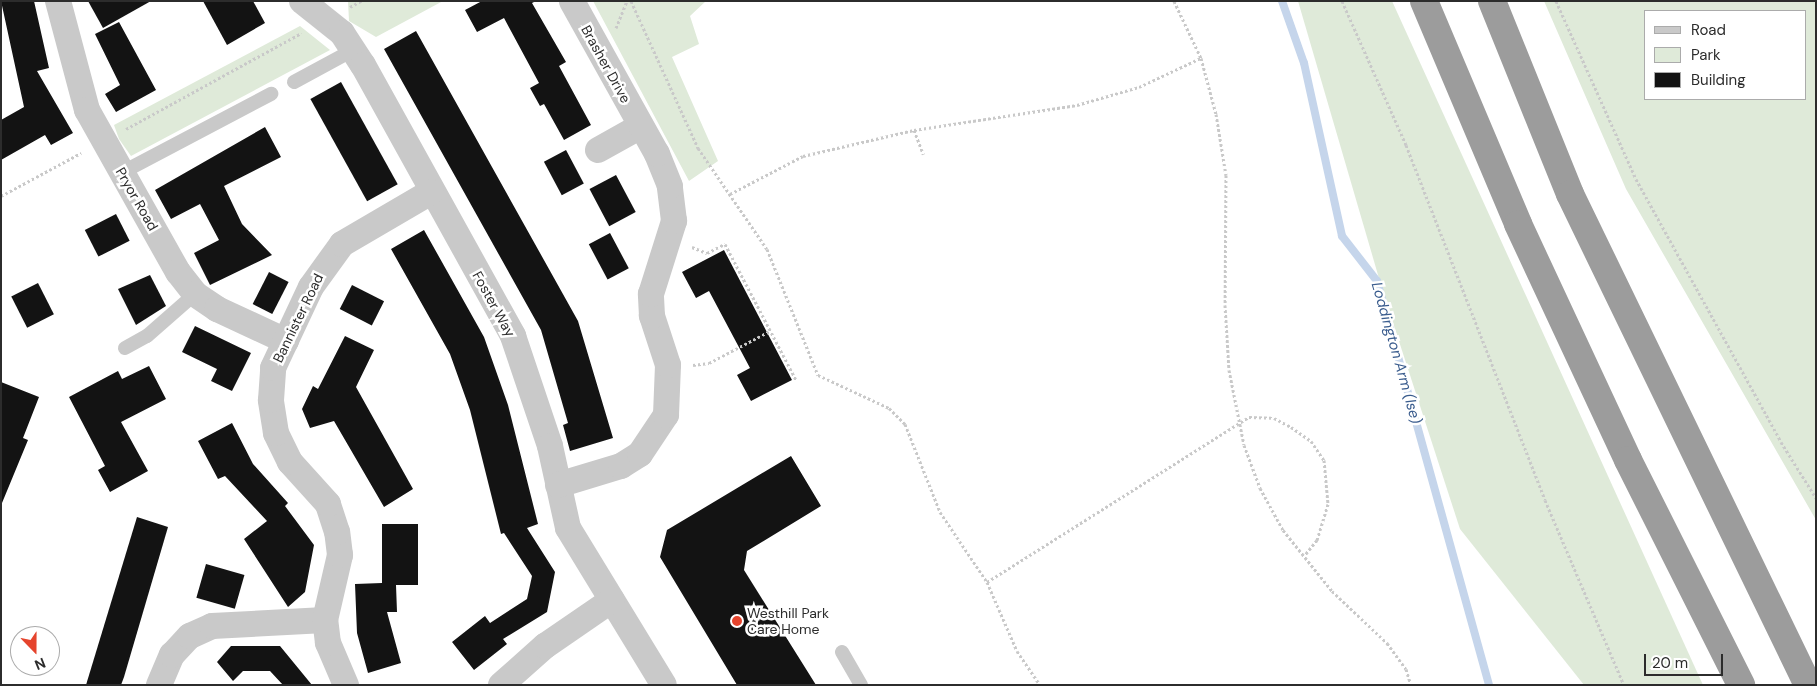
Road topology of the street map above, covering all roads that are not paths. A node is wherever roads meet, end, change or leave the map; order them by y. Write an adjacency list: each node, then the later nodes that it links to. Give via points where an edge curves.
1 (58, 1): 11 (street, Pryor Road, via 86,110)
2 (572, 1): 9 (street, Brasher Drive)
3 (1424, 1): 25 (highway, via 1522,233 1628,460)
4 (1492, 1): 26 (highway, via 1570,194)
5 (313, 7): 6 (street, Foster Way, via 342,32)
6 (353, 50): 7 (lane); 12 (street, Foster Way)
7 (294, 82)
8 (271, 94): 11 (lane)
9 (641, 126): 10 (street); 16 (street, Brasher Drive, via 670,186 674,221 651,294 652,316 668,365 666,415 640,454 621,466)
10 (598, 150)
11 (121, 173): 13 (street, Pryor Road)
12 (431, 192): 14 (street, Bannister Road, via 342,244 312,287); 16 (street, Foster Way, via 513,336)
13 (195, 294): 14 (street); 15 (lane, via 147,336)
14 (286, 341): 18 (street, Bannister Road, via 273,368 270,400 276,433 290,462 328,504 337,532 340,555)
15 (125, 348)
16 (558, 484): 17 (street, Foster Way, via 568,528)
17 (612, 600): 22 (street, via 545,646); 23 (street, Foster Way)
18 (325, 620): 20 (street, via 212,626 190,636 172,655); 21 (street, Bannister Road, via 328,643)
19 (842, 652): 24 (lane)
20 (159, 685)
21 (346, 685)
22 (501, 685)
23 (664, 685)
24 (861, 685)
25 (1741, 685)
26 (1808, 685)

